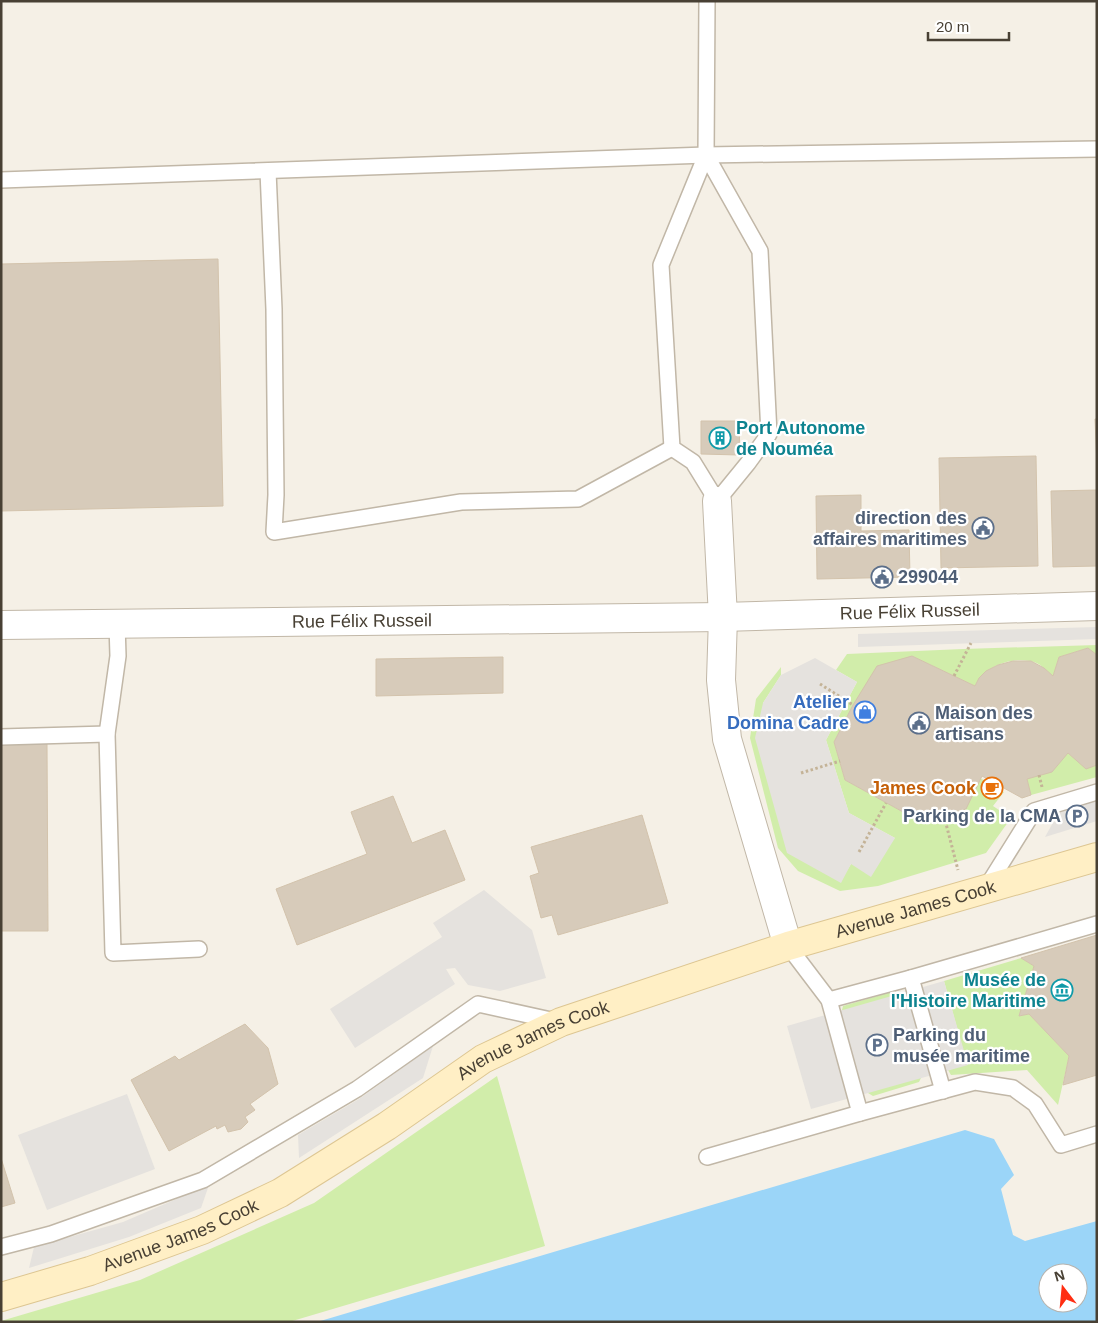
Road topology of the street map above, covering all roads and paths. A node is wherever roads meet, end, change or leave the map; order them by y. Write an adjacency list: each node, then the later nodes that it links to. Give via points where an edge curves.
1 (707, 1): 3 (lane)
2 (1097, 149): 3 (lane)
3 (706, 156): 4 (lane); 6 (lane, via 661,265); 7 (lane, via 760,251 769,434)
4 (268, 171): 5 (lane); 6 (lane, via 274,309 274,532 461,502 578,499)
5 (1, 180)
6 (672, 448): 7 (lane, via 693,462)
7 (717, 501): 9 (street)
8 (1097, 606): 9 (street, Rue Félix Russeil)
9 (723, 617): 10 (street, Rue Félix Russeil); 27 (street, via 721,680 727,739)
10 (117, 624): 11 (street, Rue Félix Russeil); 16 (lane, via 118,656)
11 (1, 625)
12 (971, 643): 13 (path)
13 (954, 676)
14 (820, 684): 15 (path)
15 (853, 705)
16 (107, 734): 17 (lane); 28 (lane, via 113,953)
17 (1, 737)
18 (840, 761): 19 (path)
19 (801, 773)
20 (1097, 792): 25 (lane, via 1034,811)
21 (886, 803): 23 (path)
22 (944, 816): 25 (path)
23 (859, 852)
24 (1097, 857): 25 (main road, Avenue James Cook)
25 (975, 892): 27 (main road, Avenue James Cook)
26 (1097, 924): 29 (lane)
27 (788, 946): 30 (lane); 31 (main road, Avenue James Cook)
28 (199, 950)
29 (912, 978): 30 (lane); 32 (lane)
30 (829, 1000): 33 (lane)
31 (561, 1022): 36 (lane, via 478,1004 357,1089 203,1180 51,1234); 37 (main road, Avenue James Cook, via 483,1059 387,1126 280,1193 192,1233 90,1271)
32 (943, 1091): 33 (lane); 34 (lane, via 975,1082 1013,1088 1035,1104 1061,1145)
33 (860, 1113): 35 (lane)
34 (1097, 1134)
35 (707, 1157)
36 (1, 1247)
37 (1, 1297)

